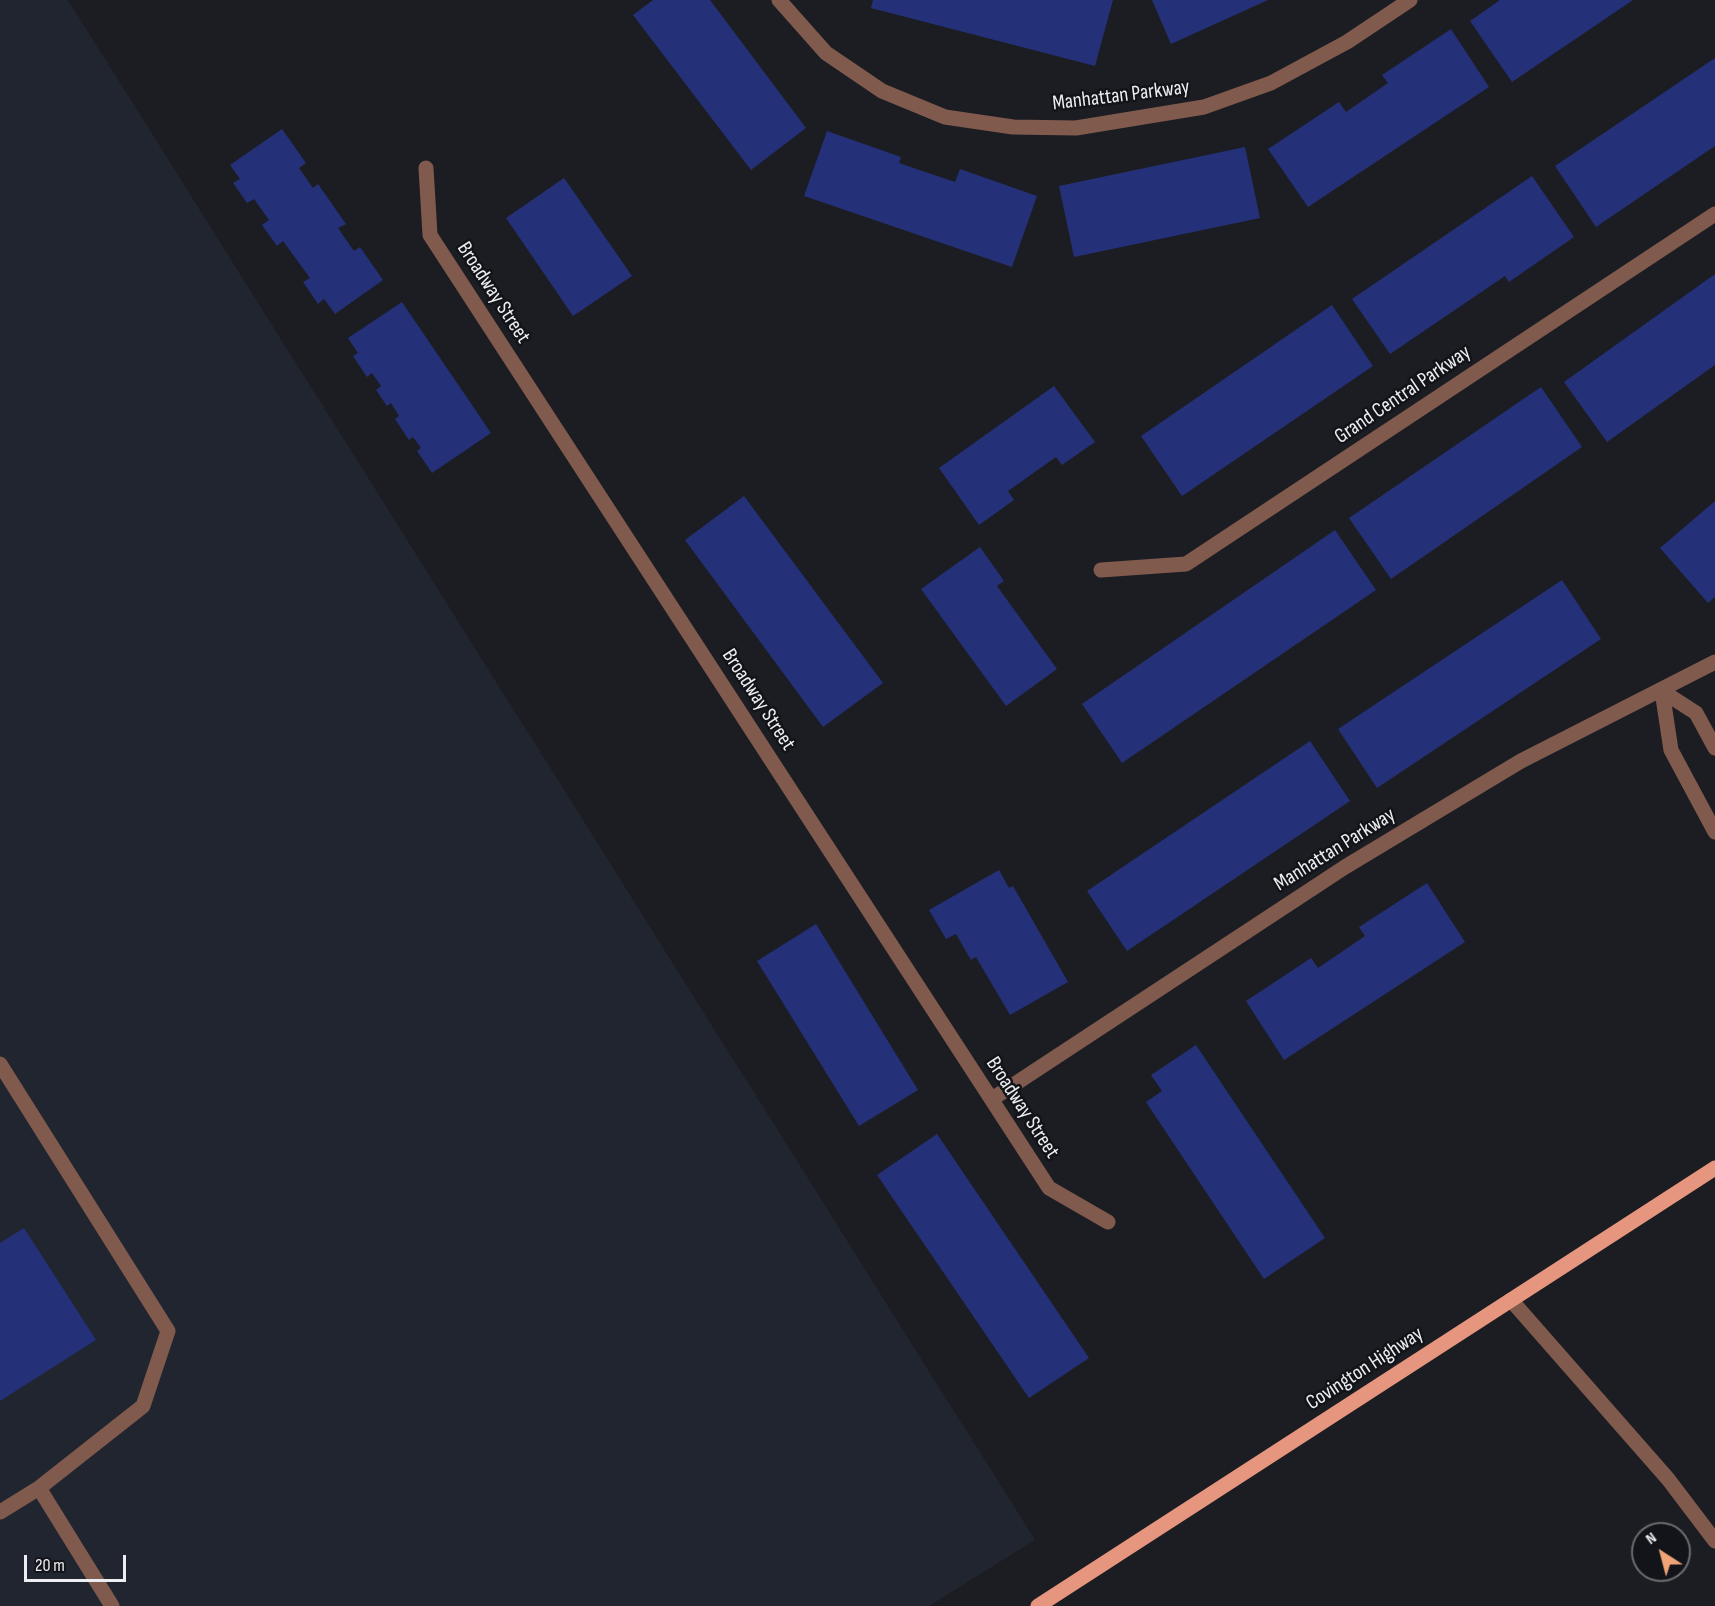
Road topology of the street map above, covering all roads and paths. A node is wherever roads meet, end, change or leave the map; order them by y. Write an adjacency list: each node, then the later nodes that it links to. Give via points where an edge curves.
1 (779, 0): 2 (street, Manhattan Parkway, via 826,52 882,91 945,117 1013,127 1076,128 1204,107 1271,82 1347,42)
2 (1410, 0)
3 (426, 168): 11 (street, Broadway Street, via 430,235)
4 (1715, 214): 5 (street, Grand Central Parkway, via 1186,564)
5 (1101, 570)
6 (1715, 662): 7 (street, Manhattan Parkway)
7 (1662, 691): 8 (street, via 1696,713); 9 (street, via 1671,750); 11 (street, Manhattan Parkway, via 1521,761 1345,867)
8 (1715, 748)
9 (1715, 832)
10 (0, 1064): 15 (street, via 168,1331 143,1406)
11 (992, 1099): 13 (street, Broadway Street, via 1050,1188)
12 (1715, 1168): 14 (main road, Covington Highway)
13 (1108, 1222)
14 (1511, 1300): 17 (street, via 1668,1479); 19 (main road, Covington Highway)
15 (39, 1488): 16 (street); 18 (street)
16 (0, 1512)
17 (1715, 1541)
18 (112, 1606)
19 (1038, 1606)

